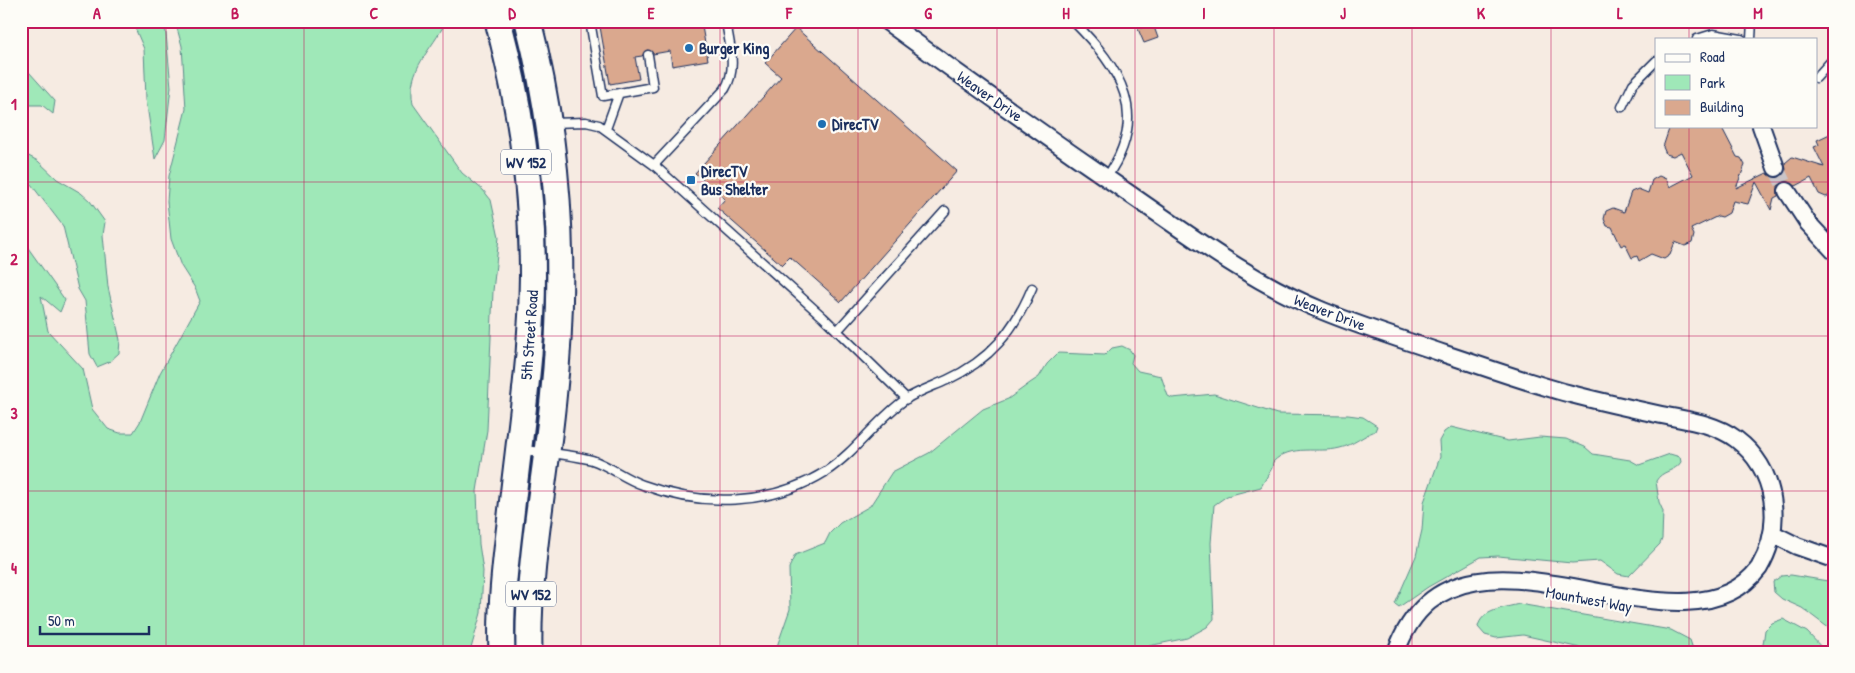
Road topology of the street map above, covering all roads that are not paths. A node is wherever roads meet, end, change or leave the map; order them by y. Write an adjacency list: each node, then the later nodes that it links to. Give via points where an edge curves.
1 (498, 21): 29 (main road, 5th Street Road / WV 152, via 518,107 530,191 533,280)
2 (528, 21): 17 (main road, 5th Street Road / WV 152)
3 (590, 21): 15 (lane, via 603,96)
4 (726, 21): 20 (lane, via 732,63 730,80)
5 (886, 21): 22 (street, Weaver Drive)
6 (1073, 21): 22 (lane, via 1109,59 1124,90 1128,115 1125,137 1119,158)
7 (1752, 21): 10 (lane)
8 (1700, 38): 9 (lane, via 1713,34)
9 (1735, 38)
10 (1751, 38)
11 (648, 55): 15 (lane, via 653,87)
12 (1834, 58): 14 (lane)
13 (1655, 62): 16 (lane, via 1633,84)
14 (1818, 76)
15 (618, 93): 19 (lane)
16 (1622, 107)
17 (550, 123): 19 (lane, via 586,122); 30 (main road, 5th Street Road / WV 152, via 557,185 561,291)
18 (1762, 128): 21 (street)
19 (606, 129): 20 (lane)
20 (654, 165): 27 (lane)
21 (1776, 168)
22 (1106, 178): 31 (street, Weaver Drive, via 1255,278 1326,312 1571,394 1723,431 1747,449 1764,473 1774,502)
23 (1787, 191): 25 (street, via 1808,223)
24 (945, 211): 27 (lane)
25 (1834, 251)
26 (1032, 288): 28 (lane, via 1014,325 994,350 967,370)
27 (837, 331): 28 (lane)
28 (907, 399): 30 (lane, via 859,445 824,472 786,490 744,500 681,496 642,485 592,460)
29 (519, 450): 30 (lane); 33 (main road, 5th Street Road / WV 152, via 504,585)
30 (547, 452): 34 (main road, 5th Street Road / WV 152, via 529,613)
31 (1773, 534): 32 (street); 35 (street, Mountwest Way, via 1756,572 1743,587 1710,608 1675,613 1505,585 1471,586 1446,593 1427,605 1404,634)
32 (1834, 559)
33 (502, 652)
34 (529, 652)
35 (1396, 652)

